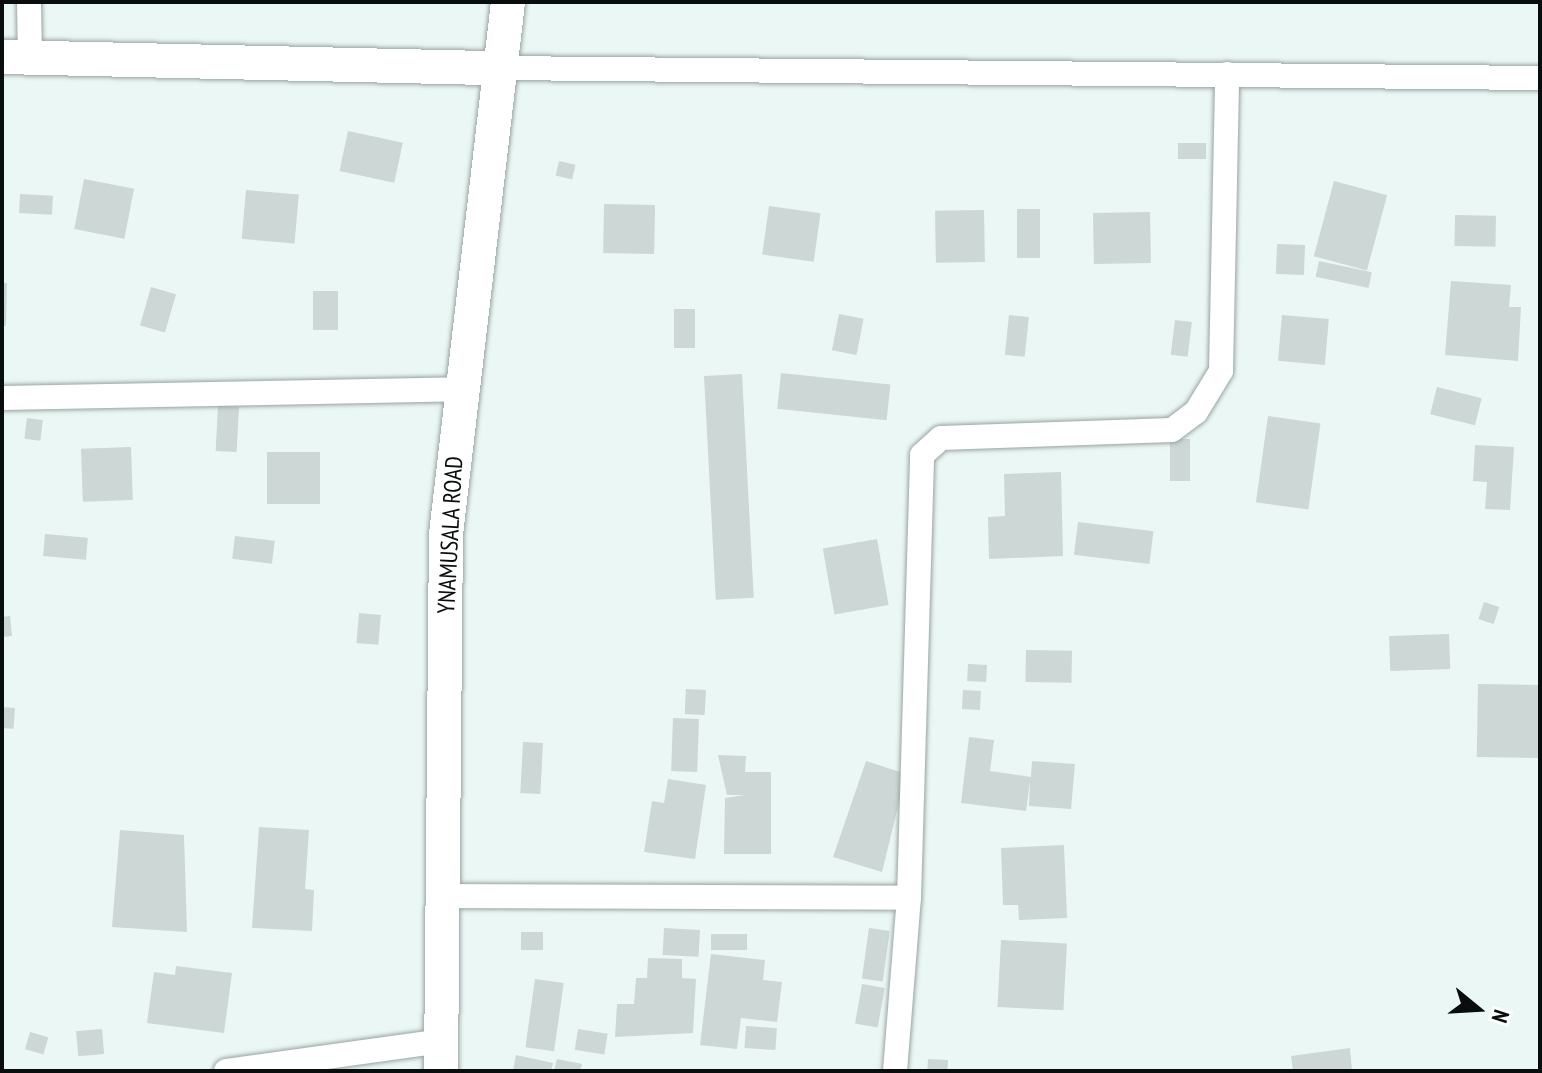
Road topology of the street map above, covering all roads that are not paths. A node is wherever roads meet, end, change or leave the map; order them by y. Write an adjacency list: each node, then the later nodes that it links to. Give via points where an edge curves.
1 (29, 2): 3 (street)
2 (508, 2): 4 (main road, YNAMUSALA ROAD)
3 (16, 58): 4 (main road)
4 (498, 68): 5 (street); 7 (main road, YNAMUSALA ROAD)
5 (1227, 74): 6 (street); 10 (street, via 1221,371 1196,412 1172,430 941,438 922,455)
6 (1540, 78)
7 (462, 389): 8 (street); 9 (main road, YNAMUSALA ROAD, via 446,534)
8 (2, 398)
9 (443, 896): 10 (street); 11 (main road, YNAMUSALA ROAD)
10 (909, 898): 13 (street)
11 (442, 1056): 12 (street)
12 (226, 1071)
13 (895, 1071)

